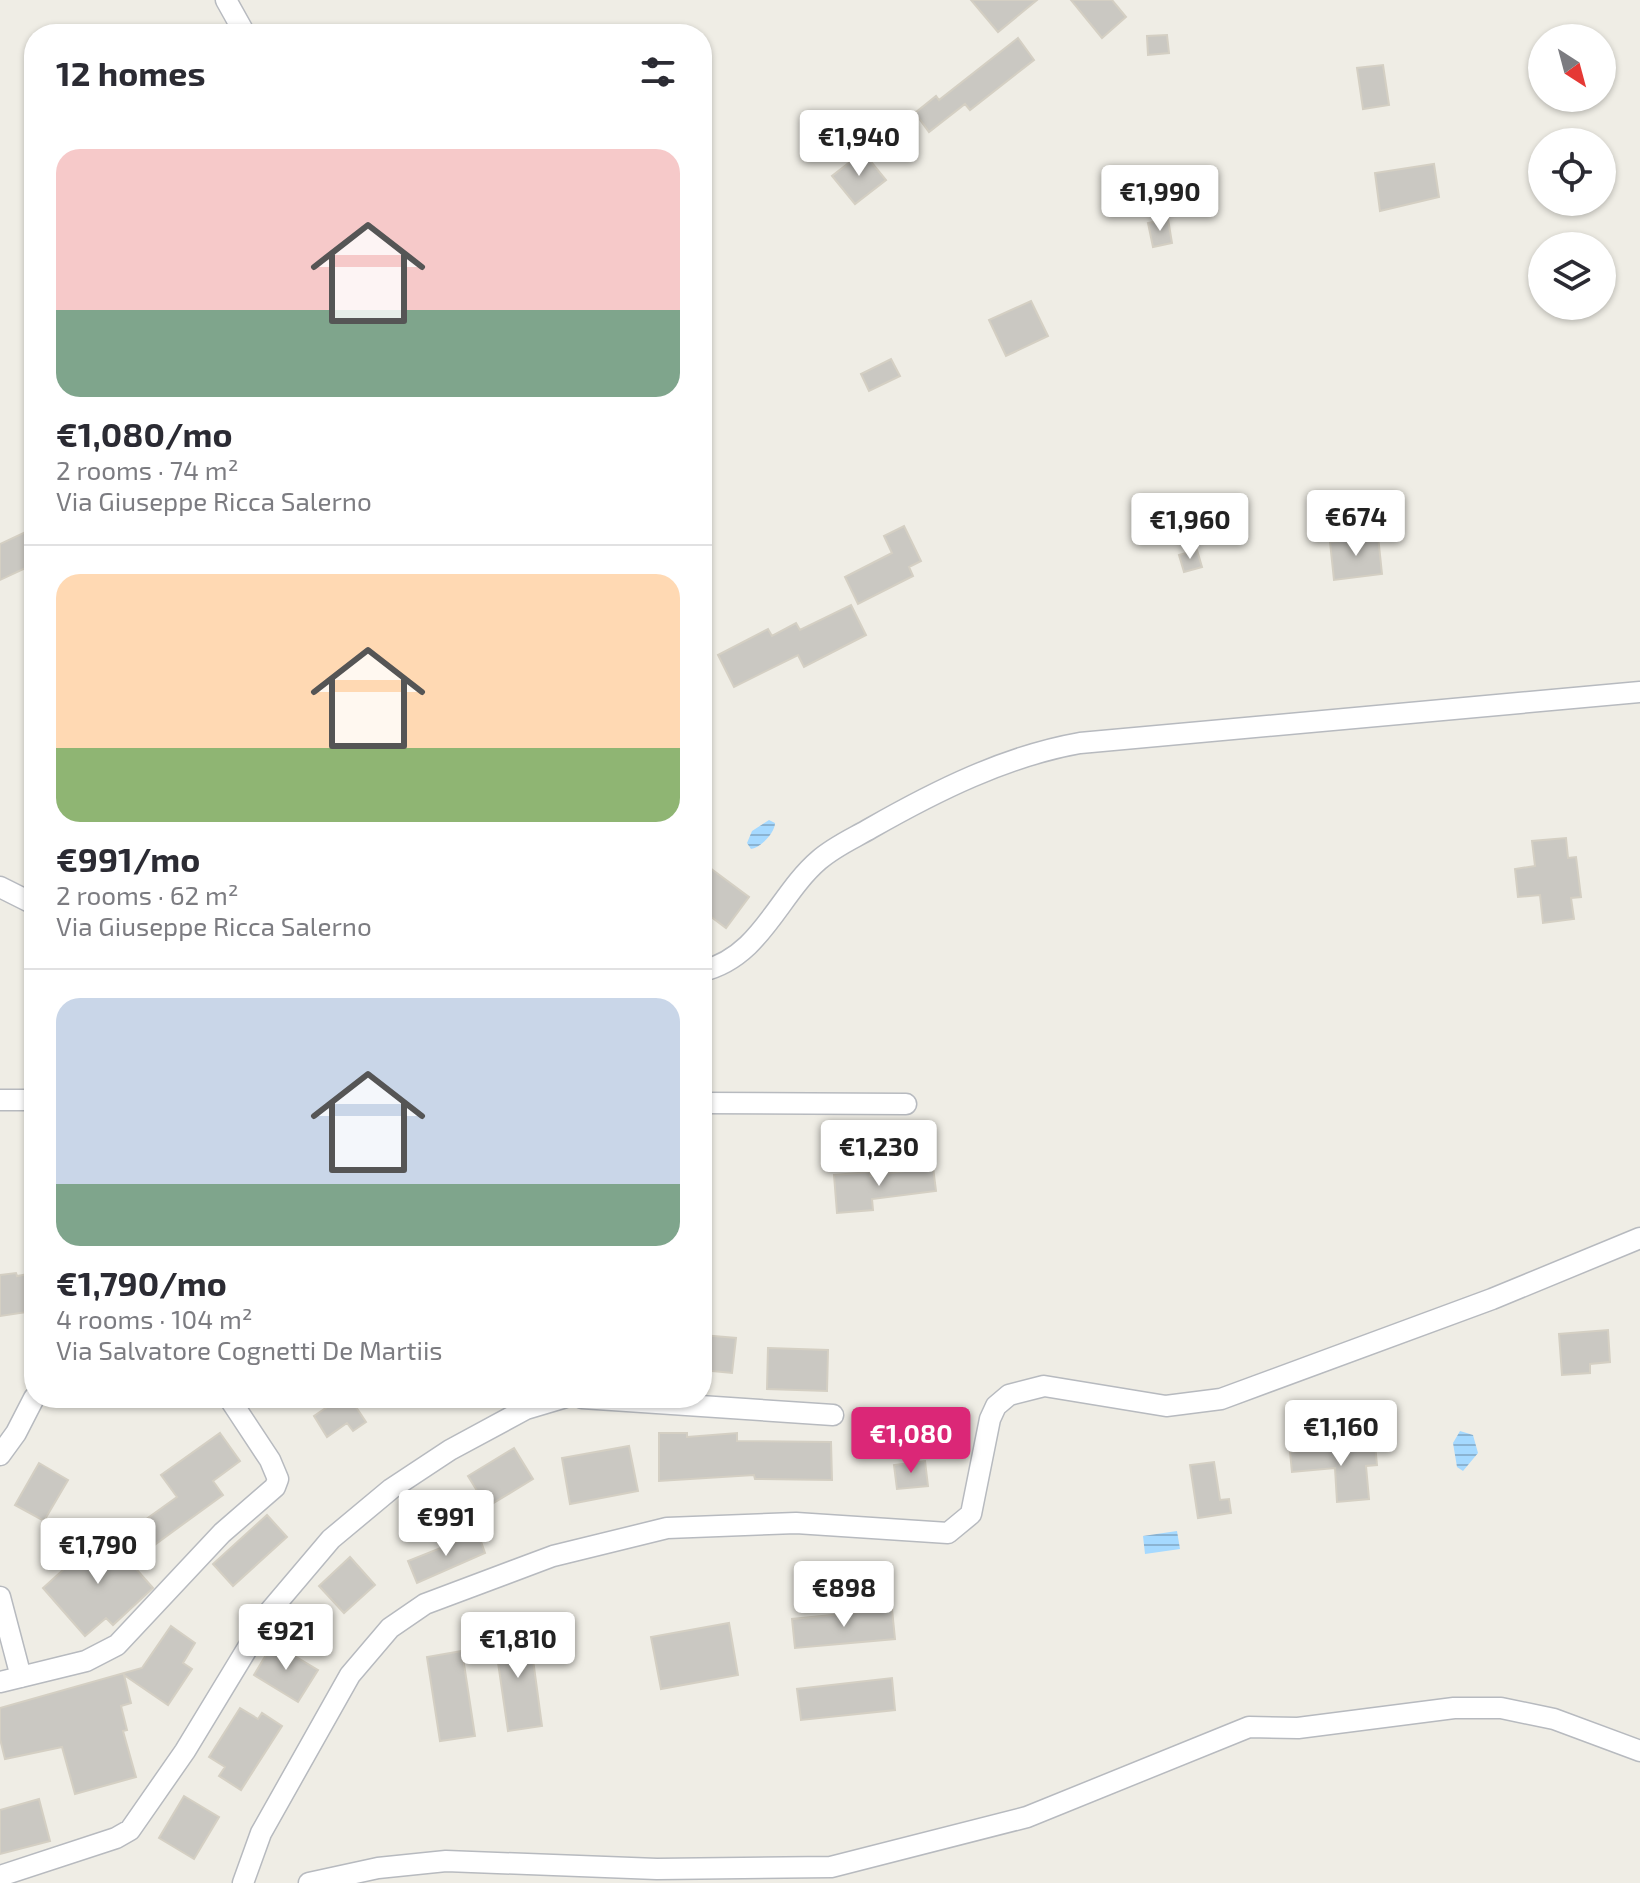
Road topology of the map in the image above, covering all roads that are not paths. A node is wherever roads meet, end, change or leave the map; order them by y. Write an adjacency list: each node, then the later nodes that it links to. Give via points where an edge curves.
1 (226, 0): 2 (street)
2 (239, 24)
3 (1640, 692): 6 (street, via 1080,743 1033,753 895,814 827,854 801,878 748,946)
4 (0, 887): 5 (street)
5 (24, 899)
6 (712, 968)
7 (0, 1100): 8 (street)
8 (24, 1100)
9 (712, 1103): 10 (street)
10 (906, 1104)
11 (1640, 1238): 23 (street, via 1221,1399 1166,1406 1052,1387 1021,1389 992,1412 971,1514 948,1533 796,1523 667,1528 553,1556 437,1599 390,1628 346,1681 261,1833)
12 (712, 1407): 16 (street)
13 (28, 1408): 17 (street)
14 (236, 1408): 19 (street, via 270,1460 278,1479 275,1487 222,1533 117,1645 86,1661)
15 (529, 1408): 22 (street, via 450,1450 391,1489 331,1539 270,1611 130,1830)
16 (833, 1415)
17 (0, 1455)
18 (0, 1597): 19 (street)
19 (21, 1677): 20 (street)
20 (0, 1682)
21 (1640, 1751): 24 (street, via 1554,1719 1501,1708 1454,1708 1298,1728 1249,1727 1027,1817 831,1867 657,1869 446,1861)
22 (0, 1876)
23 (243, 1883)
24 (309, 1883)

